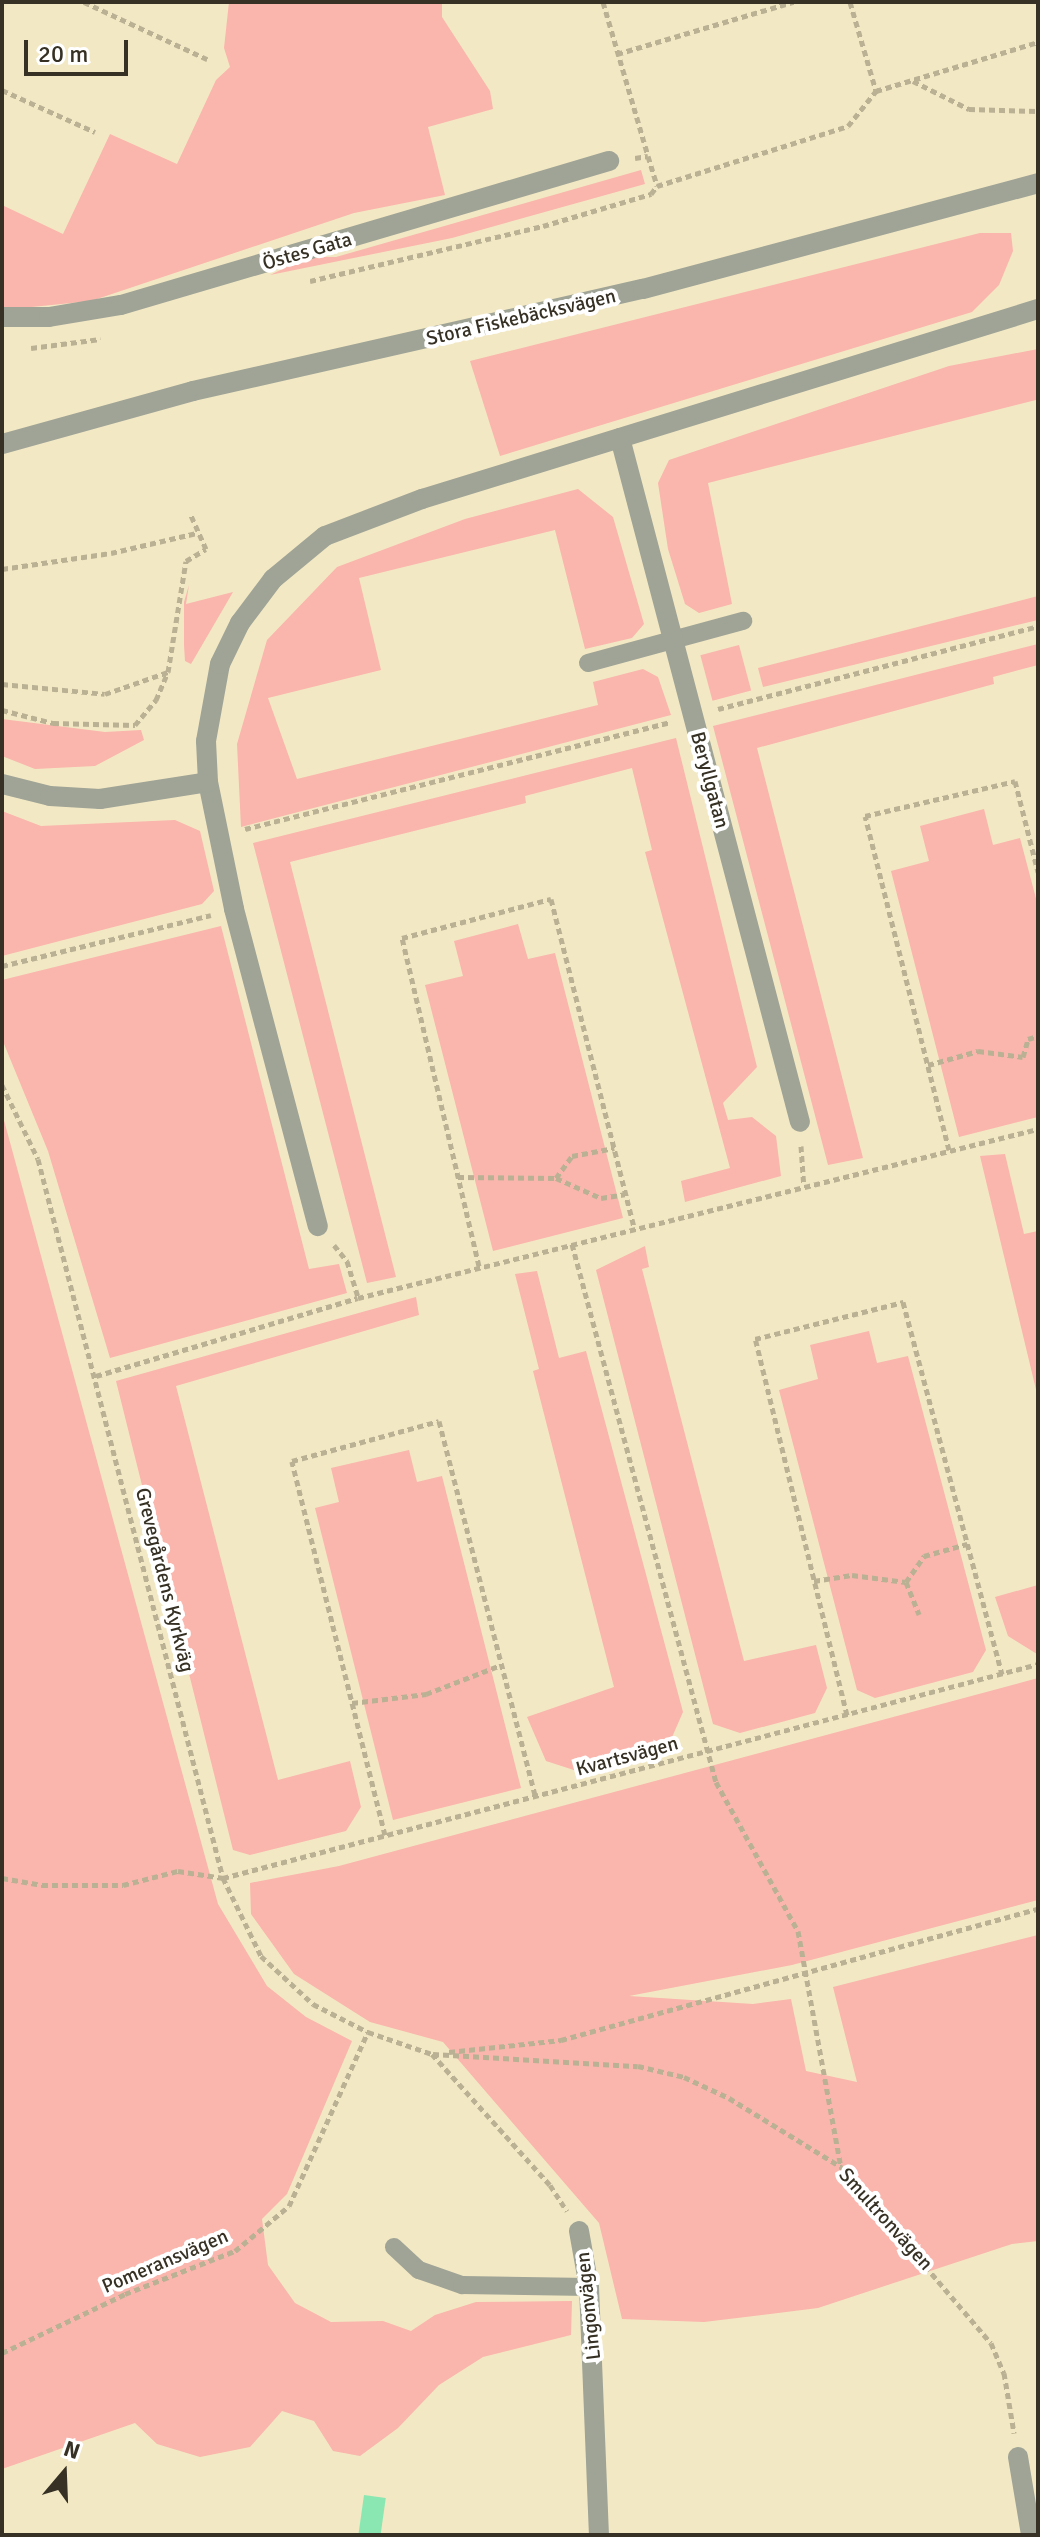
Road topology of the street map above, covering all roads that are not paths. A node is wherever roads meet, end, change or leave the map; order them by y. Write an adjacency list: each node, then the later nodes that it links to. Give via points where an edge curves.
1 (609, 161): 4 (street, Östes Gata, via 121,305 49,317)
2 (1038, 183): 6 (street, Stora Fiskebäcksvägen, via 643,289 193,391)
3 (1038, 309): 5 (street)
4 (2, 317)
5 (620, 438): 8 (street, Beryllgatan); 10 (street, via 365,517 325,536 273,579 240,623 220,664 209,712)
6 (2, 444)
7 (743, 621): 8 (lane)
8 (673, 639): 9 (lane); 12 (street, Beryllgatan)
9 (588, 663)
10 (208, 782): 11 (street, via 100,799 50,796); 13 (street, via 234,909)
11 (2, 784)
12 (800, 1122)
13 (318, 1226)
14 (579, 2231): 16 (street, Lingonvägen)
15 (394, 2247): 16 (lane, via 419,2270 462,2285)
16 (589, 2287): 18 (street, Lingonvägen)
17 (1018, 2457): 19 (street)
18 (599, 2535)
19 (1031, 2535)

